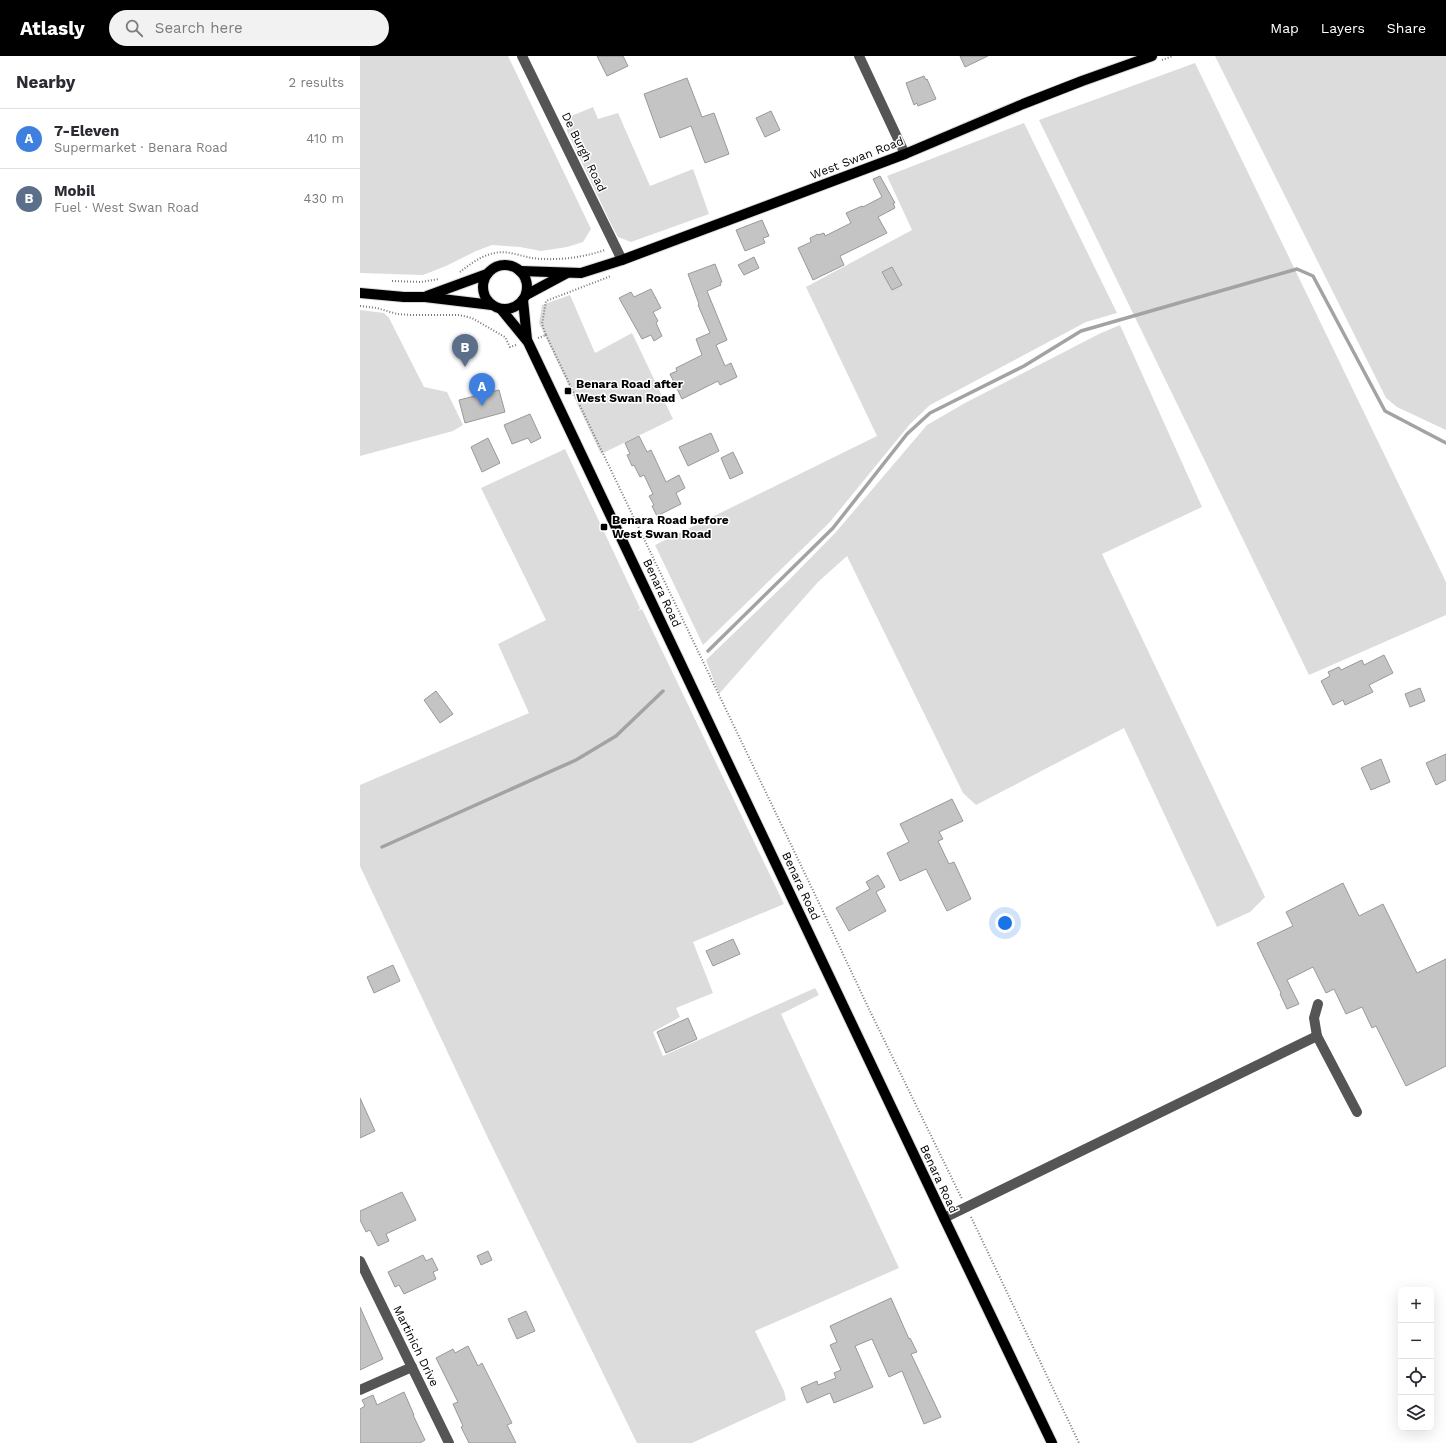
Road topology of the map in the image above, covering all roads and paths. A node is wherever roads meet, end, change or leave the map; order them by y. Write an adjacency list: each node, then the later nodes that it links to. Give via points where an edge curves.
1 (522, 56): 5 (street, De Burgh Road)
2 (859, 56): 4 (street)
3 (1152, 56): 4 (main road, West Swan Road, via 1023,104)
4 (905, 154): 6 (main road, West Swan Road)
5 (616, 247): 6 (street, De Burgh Road); 8 (path, via 591,255 561,259 496,253)
6 (622, 260): 10 (main road, West Swan Road, via 581,273)
7 (520, 271): 9 (main road, via 505,265 495,267); 10 (main road, West Swan Road); 13 (main road, via 526,281)
8 (457, 273)
9 (488, 274): 12 (main road); 14 (main road, via 484,283 484,293 487,300)
10 (567, 274): 13 (main road, West Swan Road)
11 (360, 293): 12 (main road)
12 (425, 297): 14 (main road)
13 (524, 298): 14 (main road, via 512,308); 16 (main road, Benara Road)
14 (496, 307): 16 (main road, Benara Road)
15 (546, 335): 20 (path)
16 (527, 340): 21 (main road, Benara Road)
17 (1318, 1004): 18 (street, via 1314,1018)
18 (1317, 1036): 19 (street); 20 (street)
19 (1357, 1112)
20 (966, 1207): 21 (street); 27 (path)
21 (944, 1218): 26 (main road, Benara Road)
22 (360, 1261): 23 (street, Martinich Drive)
23 (412, 1367): 24 (street); 25 (street, Martinich Drive)
24 (360, 1390)
25 (449, 1443)
26 (1052, 1443)
27 (1079, 1443)

